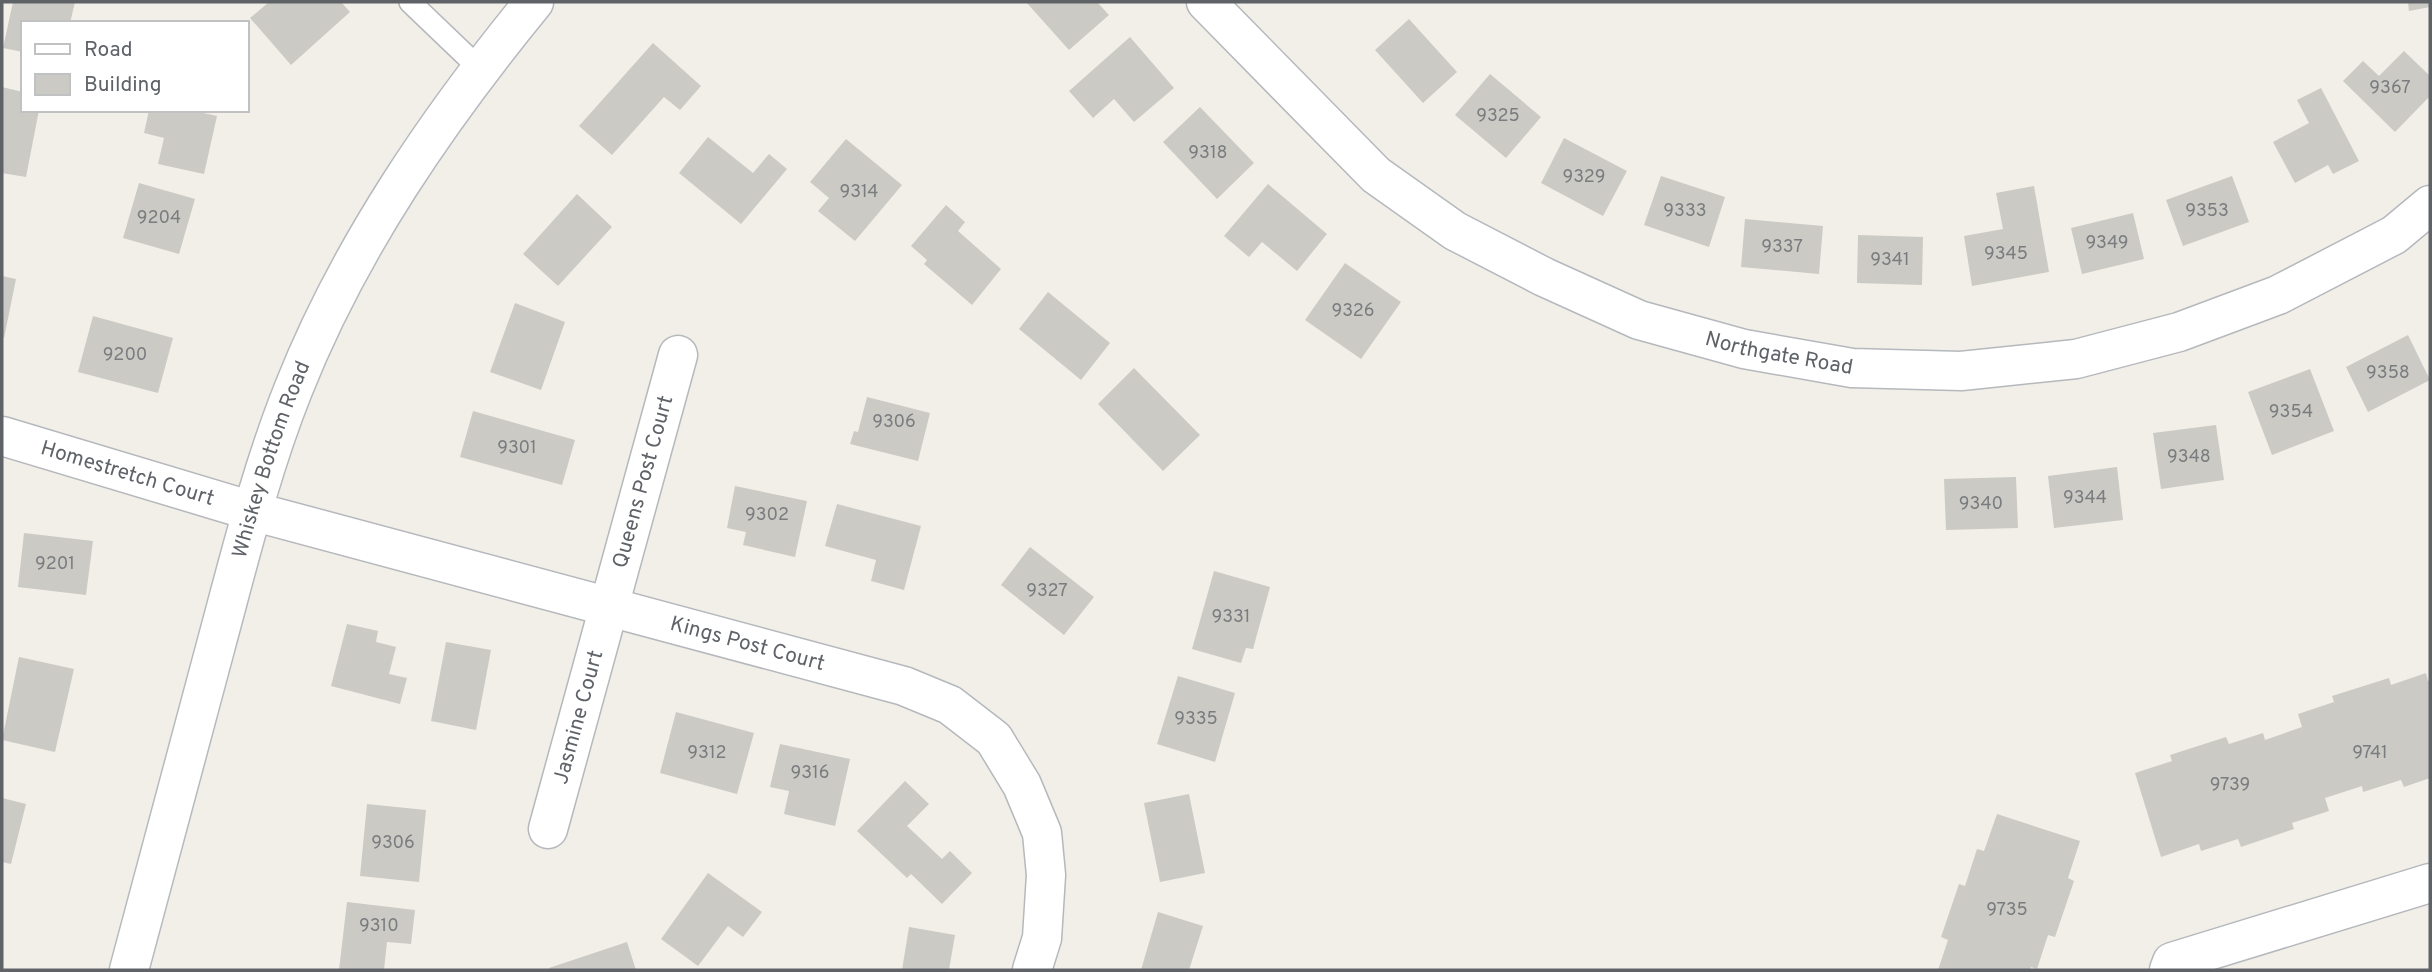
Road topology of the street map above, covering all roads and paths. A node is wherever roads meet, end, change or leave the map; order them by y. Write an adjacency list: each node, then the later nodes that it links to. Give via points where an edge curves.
1 (410, 2): 4 (lane)
2 (534, 2): 4 (street, Whiskey Bottom Road)
3 (1206, 2): 5 (street, Northgate Road, via 1376,175 1455,231 1639,320 1744,349 1853,368 1961,371 2077,359 2179,332 2278,295 2394,235)
4 (480, 69): 8 (street, Whiskey Bottom Road, via 399,184 335,299 293,390)
5 (2430, 205)
6 (678, 355): 9 (street, Queens Post Court)
7 (2, 436): 8 (street, Homestretch Court)
8 (252, 511): 9 (street, Kings Post Court); 12 (street, Whiskey Bottom Road)
9 (610, 608): 10 (street, Jasmine Court); 13 (street, Kings Post Court, via 904,686 950,705 994,739 1022,785 1042,833 1046,876 1042,938)
10 (548, 829)
11 (2430, 883): 14 (street, via 2172,962)
12 (129, 970)
13 (1032, 970)
14 (2169, 970)

